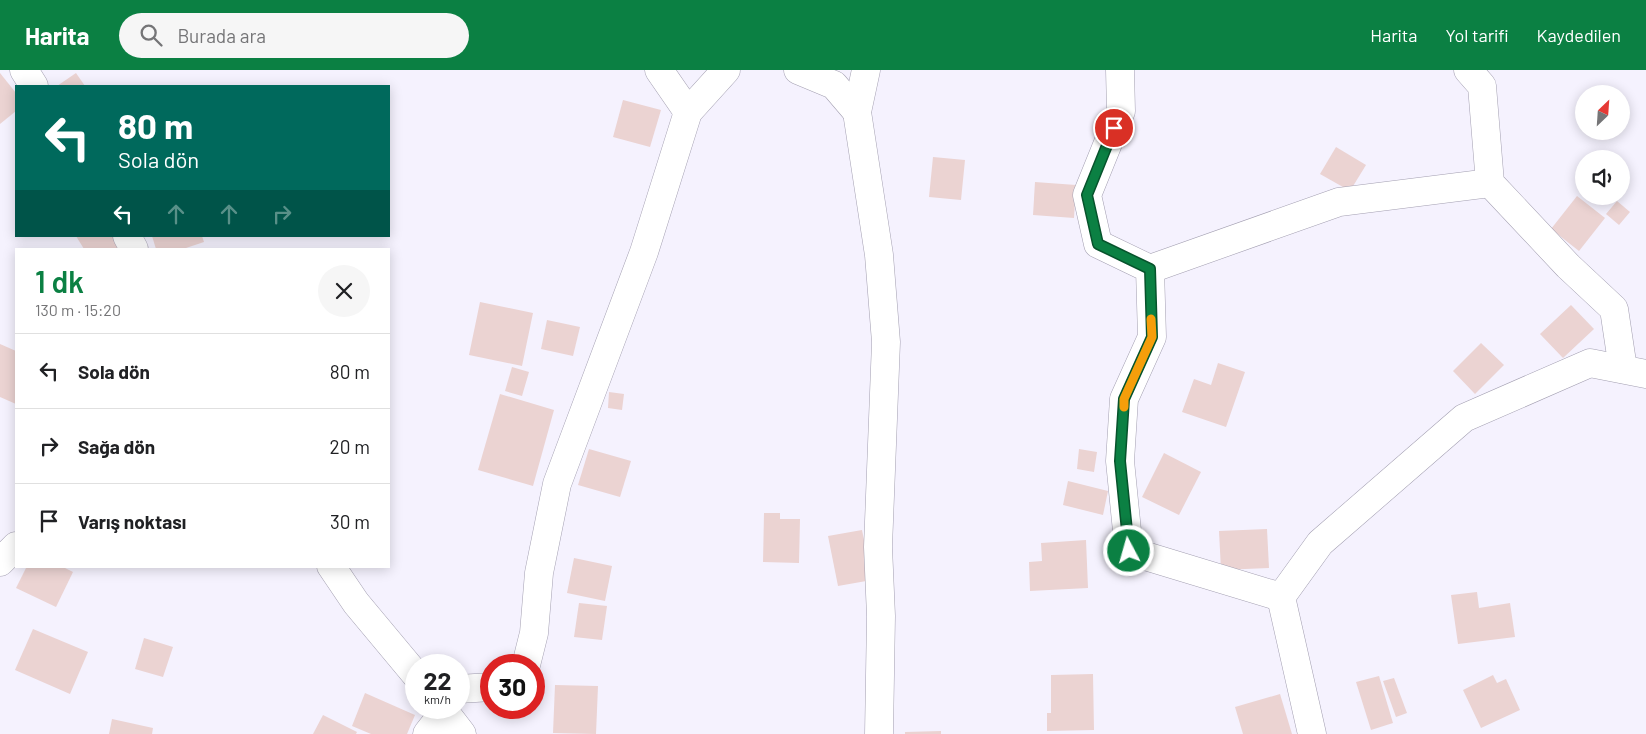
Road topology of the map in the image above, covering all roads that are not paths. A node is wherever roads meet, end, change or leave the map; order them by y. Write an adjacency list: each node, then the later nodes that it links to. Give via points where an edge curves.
1 (24, 70): 8 (street)
2 (659, 70): 9 (street)
3 (726, 70): 9 (street)
4 (798, 70): 10 (street, via 834,85)
5 (866, 70): 10 (street)
6 (1120, 70): 12 (street, via 1120,110 1087,195 1098,244)
7 (1468, 70): 11 (street, via 1482,86)
8 (33, 85)
9 (688, 112): 18 (street, via 644,252 557,484 539,573 534,633)
10 (858, 112): 24 (street, via 879,255 886,342 878,547 881,616)
11 (1490, 183): 12 (street, via 1339,202); 13 (street, via 1568,266 1614,308)
12 (1150, 269): 17 (street, via 1152,337 1124,399 1120,461 1129,551)
13 (1634, 372): 17 (street, via 1590,363 1464,418 1320,543)
14 (15, 547): 15 (street)
15 (0, 562)
16 (332, 568): 19 (street, via 356,603)
17 (1281, 597): 25 (street)
18 (529, 654)
19 (405, 662)
20 (437, 719): 22 (street)
21 (455, 719): 23 (street)
22 (427, 734)
23 (462, 734)
24 (879, 734)
25 (1312, 734)

